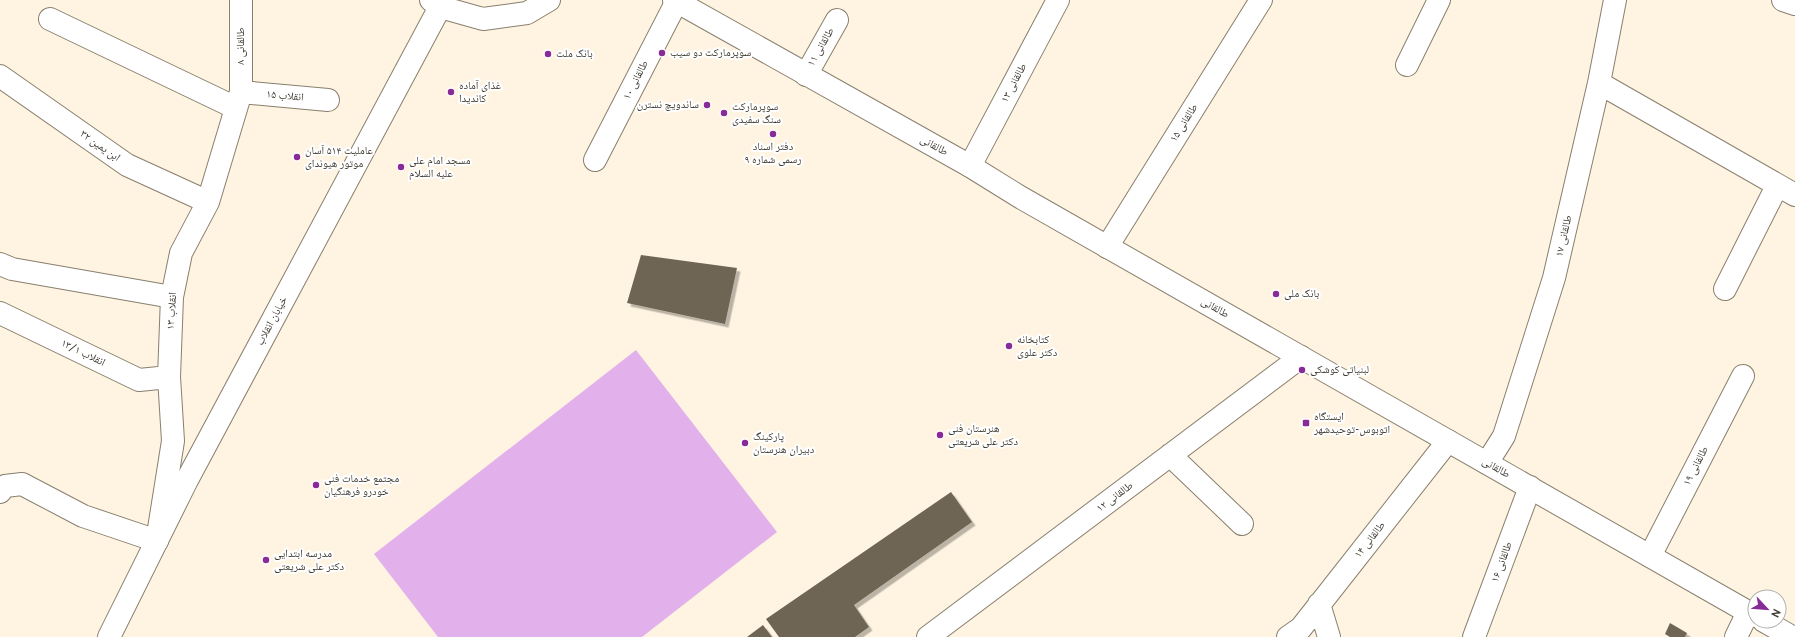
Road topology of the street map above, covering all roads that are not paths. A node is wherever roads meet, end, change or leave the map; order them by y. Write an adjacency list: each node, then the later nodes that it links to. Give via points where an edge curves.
1 (241, 0): 17 (street, طالقانی ۸)
2 (549, 0): 9 (street, via 528,13 484,19)
3 (1058, 0): 20 (street, طالقانی ۱۳)
4 (1261, 0): 23 (street, طالقانی ۱۵)
5 (1439, 0): 13 (street)
6 (1615, 0): 16 (street, طالقانی ۱۷)
7 (1783, 0): 10 (street)
8 (675, 1): 14 (street, طالقانی); 19 (street, طالقانی ۱۰)
9 (436, 4): 37 (street, خیابان انقلاب, via 381,115)
10 (1795, 4)
11 (50, 19): 17 (street)
12 (837, 20): 14 (street, طالقانی ۱۱)
13 (1407, 65)
14 (806, 75): 20 (street, طالقانی)
15 (0, 76): 22 (street, ابن یمین ۳۲, via 127,165)
16 (1599, 83): 21 (street); 33 (street, طالقانی ۱۷, via 1554,278 1504,436)
17 (239, 100): 18 (street, انقلاب ۱۵); 22 (street, انقلاب ۱۳)
18 (328, 100)
19 (595, 160)
20 (970, 166): 23 (street, طالقانی)
21 (1786, 191): 25 (street)
22 (208, 202): 26 (street, انقلاب ۱۳, via 181,253)
23 (1107, 247): 28 (street, طالقانی)
24 (0, 264): 26 (street, via 12,269)
25 (1725, 289)
26 (172, 297): 29 (street, انقلاب ۱۳)
27 (0, 313): 29 (street, انقلاب ۱۳/۱, via 139,380)
28 (1301, 357): 31 (street, طالقانی); 32 (street, طالقانی ۱۲)
29 (169, 376): 37 (street, انقلاب ۱۳, via 174,441)
30 (1743, 376): 38 (street, طالقانی ۱۹)
31 (1448, 441): 33 (street, طالقانی); 39 (street, طالقانی ۱۴)
32 (1170, 456): 36 (street); 44 (street, طالقانی ۱۲)
33 (1487, 463): 34 (street, طالقانی)
34 (1530, 487): 38 (street, طالقانی); 47 (street, طالقانی ۱۶)
35 (0, 492): 37 (street, via 5,486 22,484 83,516)
36 (1242, 524)
37 (157, 541): 43 (street, خیابان انقلاب)
38 (1650, 556): 40 (street, طالقانی)
39 (1319, 604): 45 (street, طالقانی ۱۴, via 1301,628); 46 (street)
40 (1747, 611)
41 (1747, 625): 48 (street)
42 (1778, 629): 49 (street, طالقانی)
43 (109, 637)
44 (928, 637)
45 (1288, 637)
46 (1329, 637)
47 (1474, 637)
48 (1736, 637)
49 (1792, 637)

